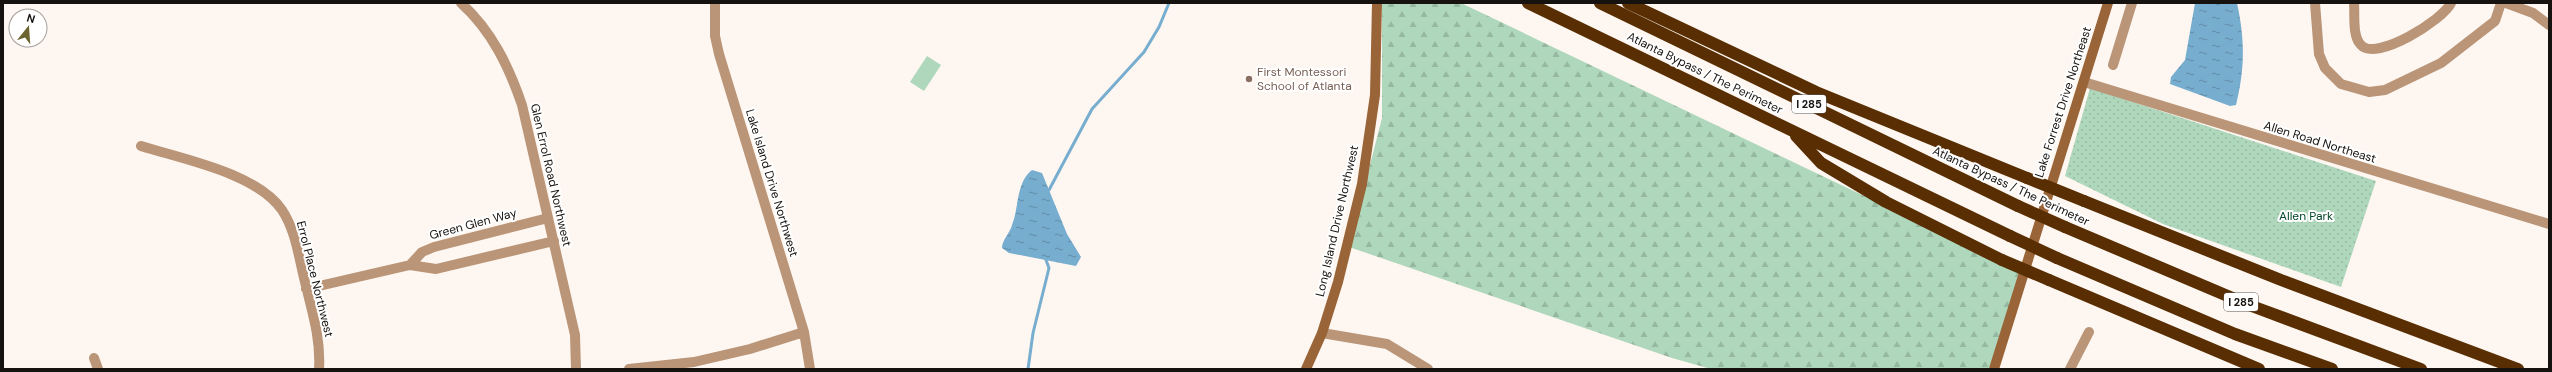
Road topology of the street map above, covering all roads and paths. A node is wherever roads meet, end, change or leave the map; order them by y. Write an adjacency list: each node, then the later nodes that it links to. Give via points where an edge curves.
1 (462, 3): 19 (street, Glen Errol Road Northwest, via 484,28 511,73 522,105)
2 (715, 3): 24 (street, Lake Island Drive Northwest, via 715,36 719,54)
3 (1377, 3): 26 (street, Long Island Drive Northwest, via 1374,95 1369,146 1338,282)
4 (1528, 3): 17 (highway, Atlanta Bypass / The Perimeter / I 285)
5 (1600, 3): 39 (highway, Atlanta Bypass / The Perimeter / I 285, bridge, via 2065,227 2248,305)
6 (1628, 3): 40 (highway, bridge, via 1816,92 2281,280)
7 (2108, 3): 16 (street, Lake Forrest Drive Northeast)
8 (2132, 3): 15 (street)
9 (2315, 3): 12 (street, via 2319,54 2325,68 2342,84 2369,92 2385,90 2441,63 2495,21)
10 (2354, 3): 11 (street, via 2357,41 2362,47 2373,49 2411,35 2446,10)
11 (2451, 3)
12 (2501, 3)
13 (2506, 3): 14 (street, via 2533,13)
14 (2549, 25)
15 (2113, 65)
16 (2084, 82): 20 (street, Allen Road Northeast); 35 (street, Lake Forrest Drive Northeast)
17 (1791, 131): 37 (highway, bridge, via 1821,163 1886,202 2002,260); 38 (highway, Atlanta Bypass / The Perimeter / I 285, bridge, via 2058,258 2235,334)
18 (140, 146): 23 (street, Errol Place Northwest, via 245,180 269,195 282,210 290,225)
19 (548, 218): 21 (street, Glen Errol Road Northwest); 22 (street, Green Glen Way, via 434,246 422,252)
20 (2549, 224)
21 (554, 241): 22 (street, via 436,269); 30 (street, Glen Errol Road Northwest, via 575,334)
22 (410, 265): 23 (street)
23 (306, 289): 29 (street, Errol Place Northwest, via 318,341)
24 (804, 332): 31 (street, via 750,349 694,362); 32 (street, Lake Island Drive Northwest)
25 (2089, 332): 36 (street)
26 (1322, 333): 33 (street, Long Island Drive Northwest); 34 (street, via 1387,344)
27 (94, 358): 28 (street)
28 (98, 369)
29 (319, 369)
30 (576, 369)
31 (629, 369)
32 (810, 369)
33 (1306, 369)
34 (1428, 369)
35 (1994, 369)
36 (2070, 369)
37 (2260, 369)
38 (2332, 369)
39 (2421, 369)
40 (2518, 369)

